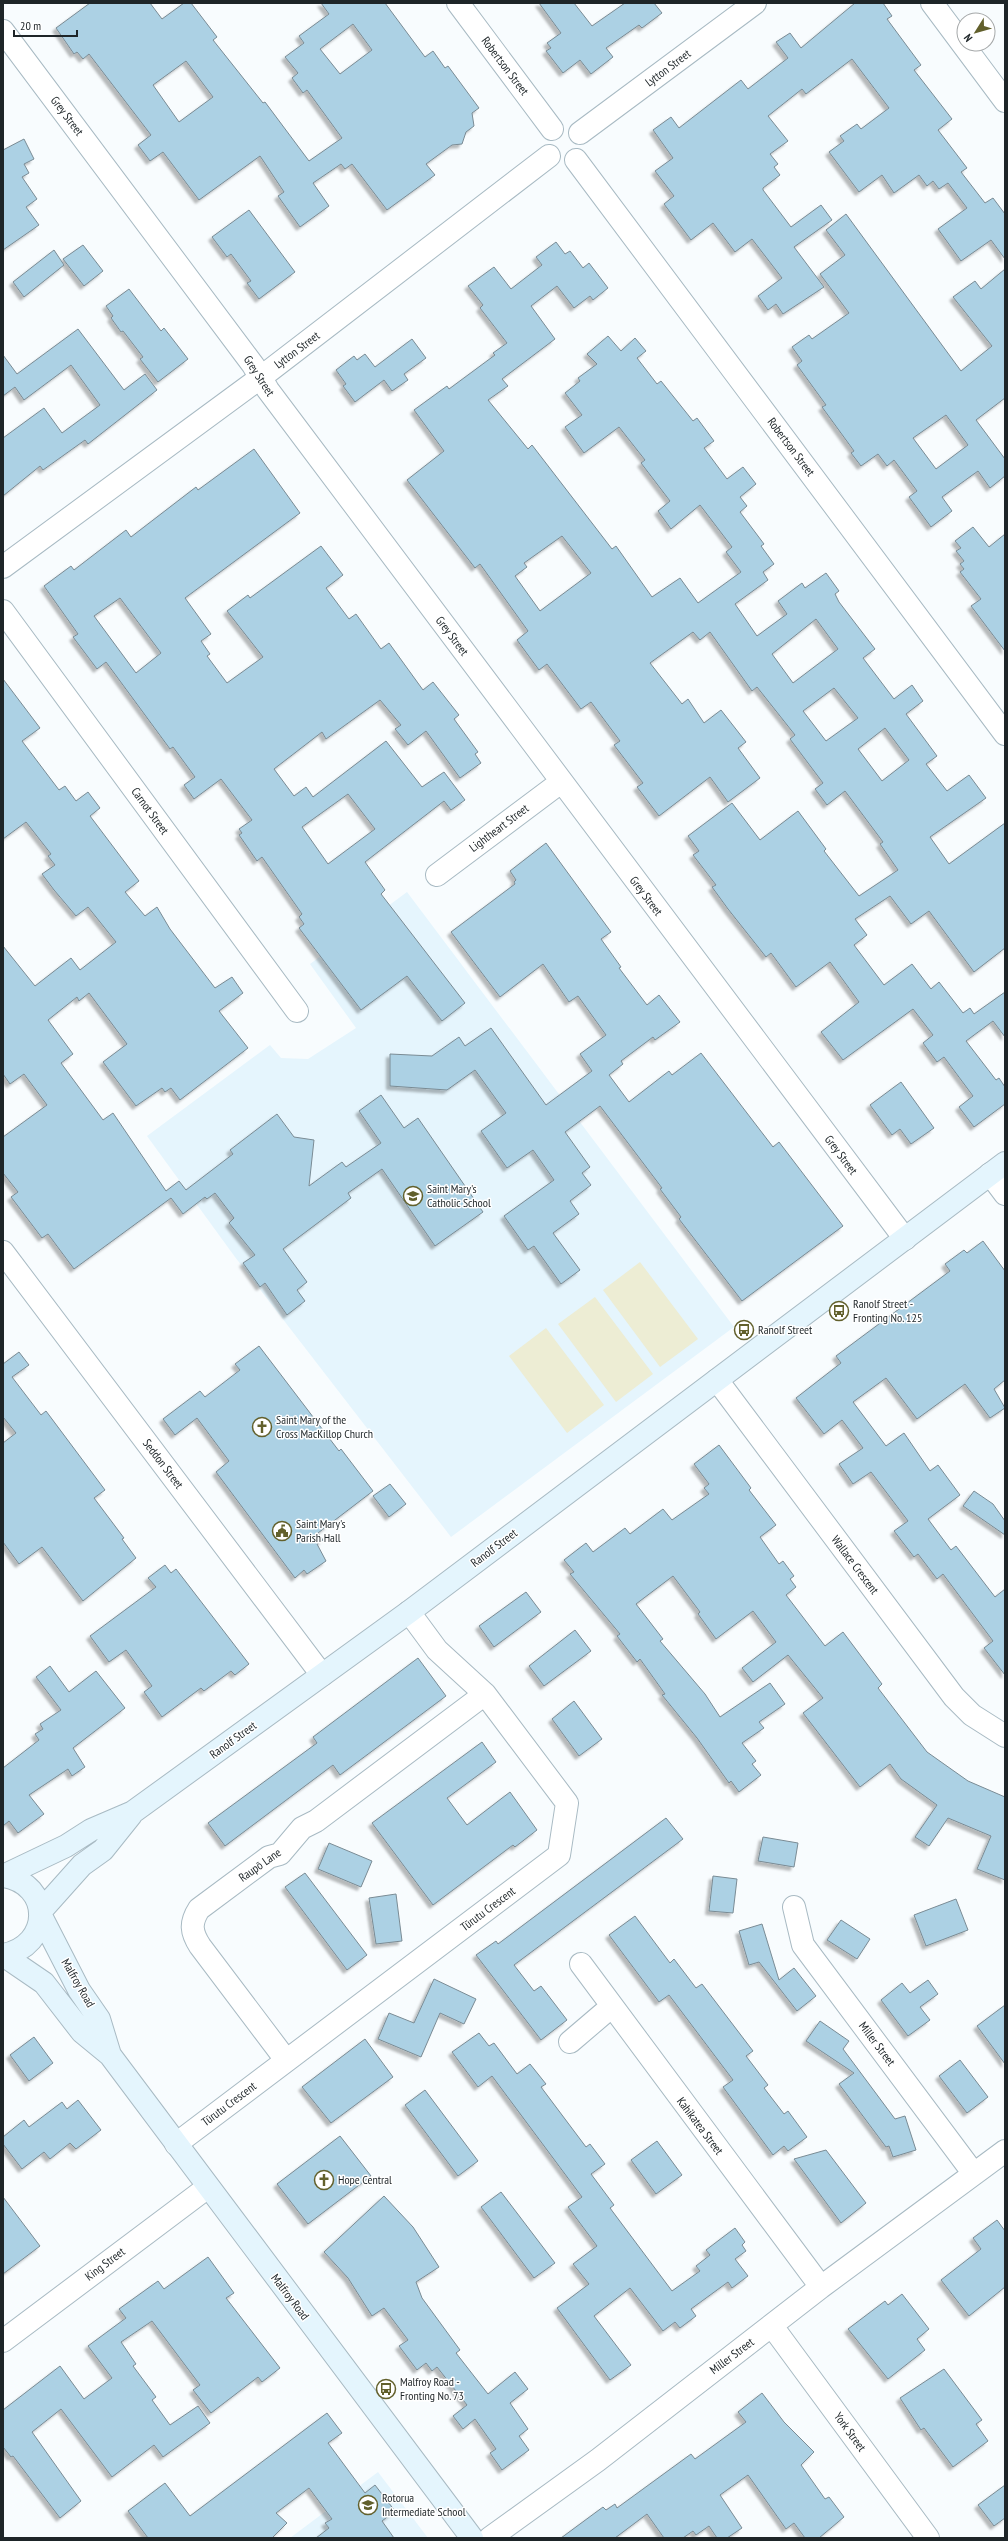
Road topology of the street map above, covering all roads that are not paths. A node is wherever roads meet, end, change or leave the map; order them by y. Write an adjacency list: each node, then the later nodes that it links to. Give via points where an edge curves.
1 (458, 3): 6 (street, Robertson Street)
2 (755, 3): 7 (street, Lytton Street)
3 (932, 3): 5 (street)
4 (3, 31): 10 (street, Grey Street, via 253,365)
5 (1005, 101)
6 (552, 129): 7 (street, via 564,124 576,128); 8 (street, via 545,139)
7 (580, 133): 9 (street, via 584,144 583,151)
8 (549, 156): 9 (street, via 558,164 571,164); 10 (street, Lytton Street)
9 (576, 160): 13 (street, Robertson Street)
10 (260, 378): 11 (street, Lytton Street); 14 (street, Grey Street)
11 (3, 567)
12 (3, 611): 16 (street, Carnot Street)
13 (1005, 734)
14 (560, 782): 15 (street, Lightheart Street); 19 (street, Grey Street)
15 (437, 875)
16 (297, 1011)
17 (998, 1169): 18 (street); 19 (street, Ranolf Street)
18 (1005, 1194)
19 (904, 1239): 21 (street, Ranolf Street)
20 (3, 1252): 23 (street, Seddon Street)
21 (717, 1380): 22 (street, Ranolf Street); 25 (street, Wallace Crescent, via 954,1697 972,1715)
22 (409, 1612): 23 (street, Ranolf Street); 24 (street, Tūrutu Crescent, via 437,1650)
23 (322, 1675): 26 (street, Ranolf Street)
24 (485, 1694): 35 (street, Tūrutu Crescent, via 566,1803 559,1855); 35 (street, Raupō Lane, via 316,1821 302,1828 280,1854 269,1857 199,1909 193,1918 191,1926 200,1946)
25 (1005, 1736)
26 (133, 1812): 27 (street, Ranolf Street, via 91,1830 66,1846); 29 (street, Ranolf Street, via 103,1850 82,1865)
27 (3, 1876): 29 (street, Malfroy Road, via 20,1881 28,1887 34,1894)
28 (794, 1907): 38 (street, Miller Street, via 803,1945)
29 (40, 1913): 30 (street, via 40,1924 30,1942 18,1951); 34 (street, Malfroy Road, via 80,1990 99,2019)
30 (3, 1955): 34 (street, Malfroy Road, via 44,1983 82,2032)
31 (581, 1964): 32 (street, Kahikatea Street)
32 (611, 2007): 33 (street); 40 (street, Kahikatea Street)
33 (570, 2042)
34 (110, 2055): 36 (street, Malfroy Road)
35 (286, 2060): 36 (street, Tūrutu Crescent)
36 (176, 2144): 39 (street, Malfroy Road)
37 (1005, 2151): 38 (street, Miller Street)
38 (974, 2174): 40 (street, Miller Street)
39 (208, 2187): 42 (street, King Street); 43 (street, Malfroy Road)
40 (821, 2287): 41 (street, Miller Street)
41 (772, 2326): 44 (street, Miller Street, via 608,2453); 45 (street, York Street)
42 (3, 2341)
43 (472, 2538)
44 (490, 2538)
45 (928, 2538)

